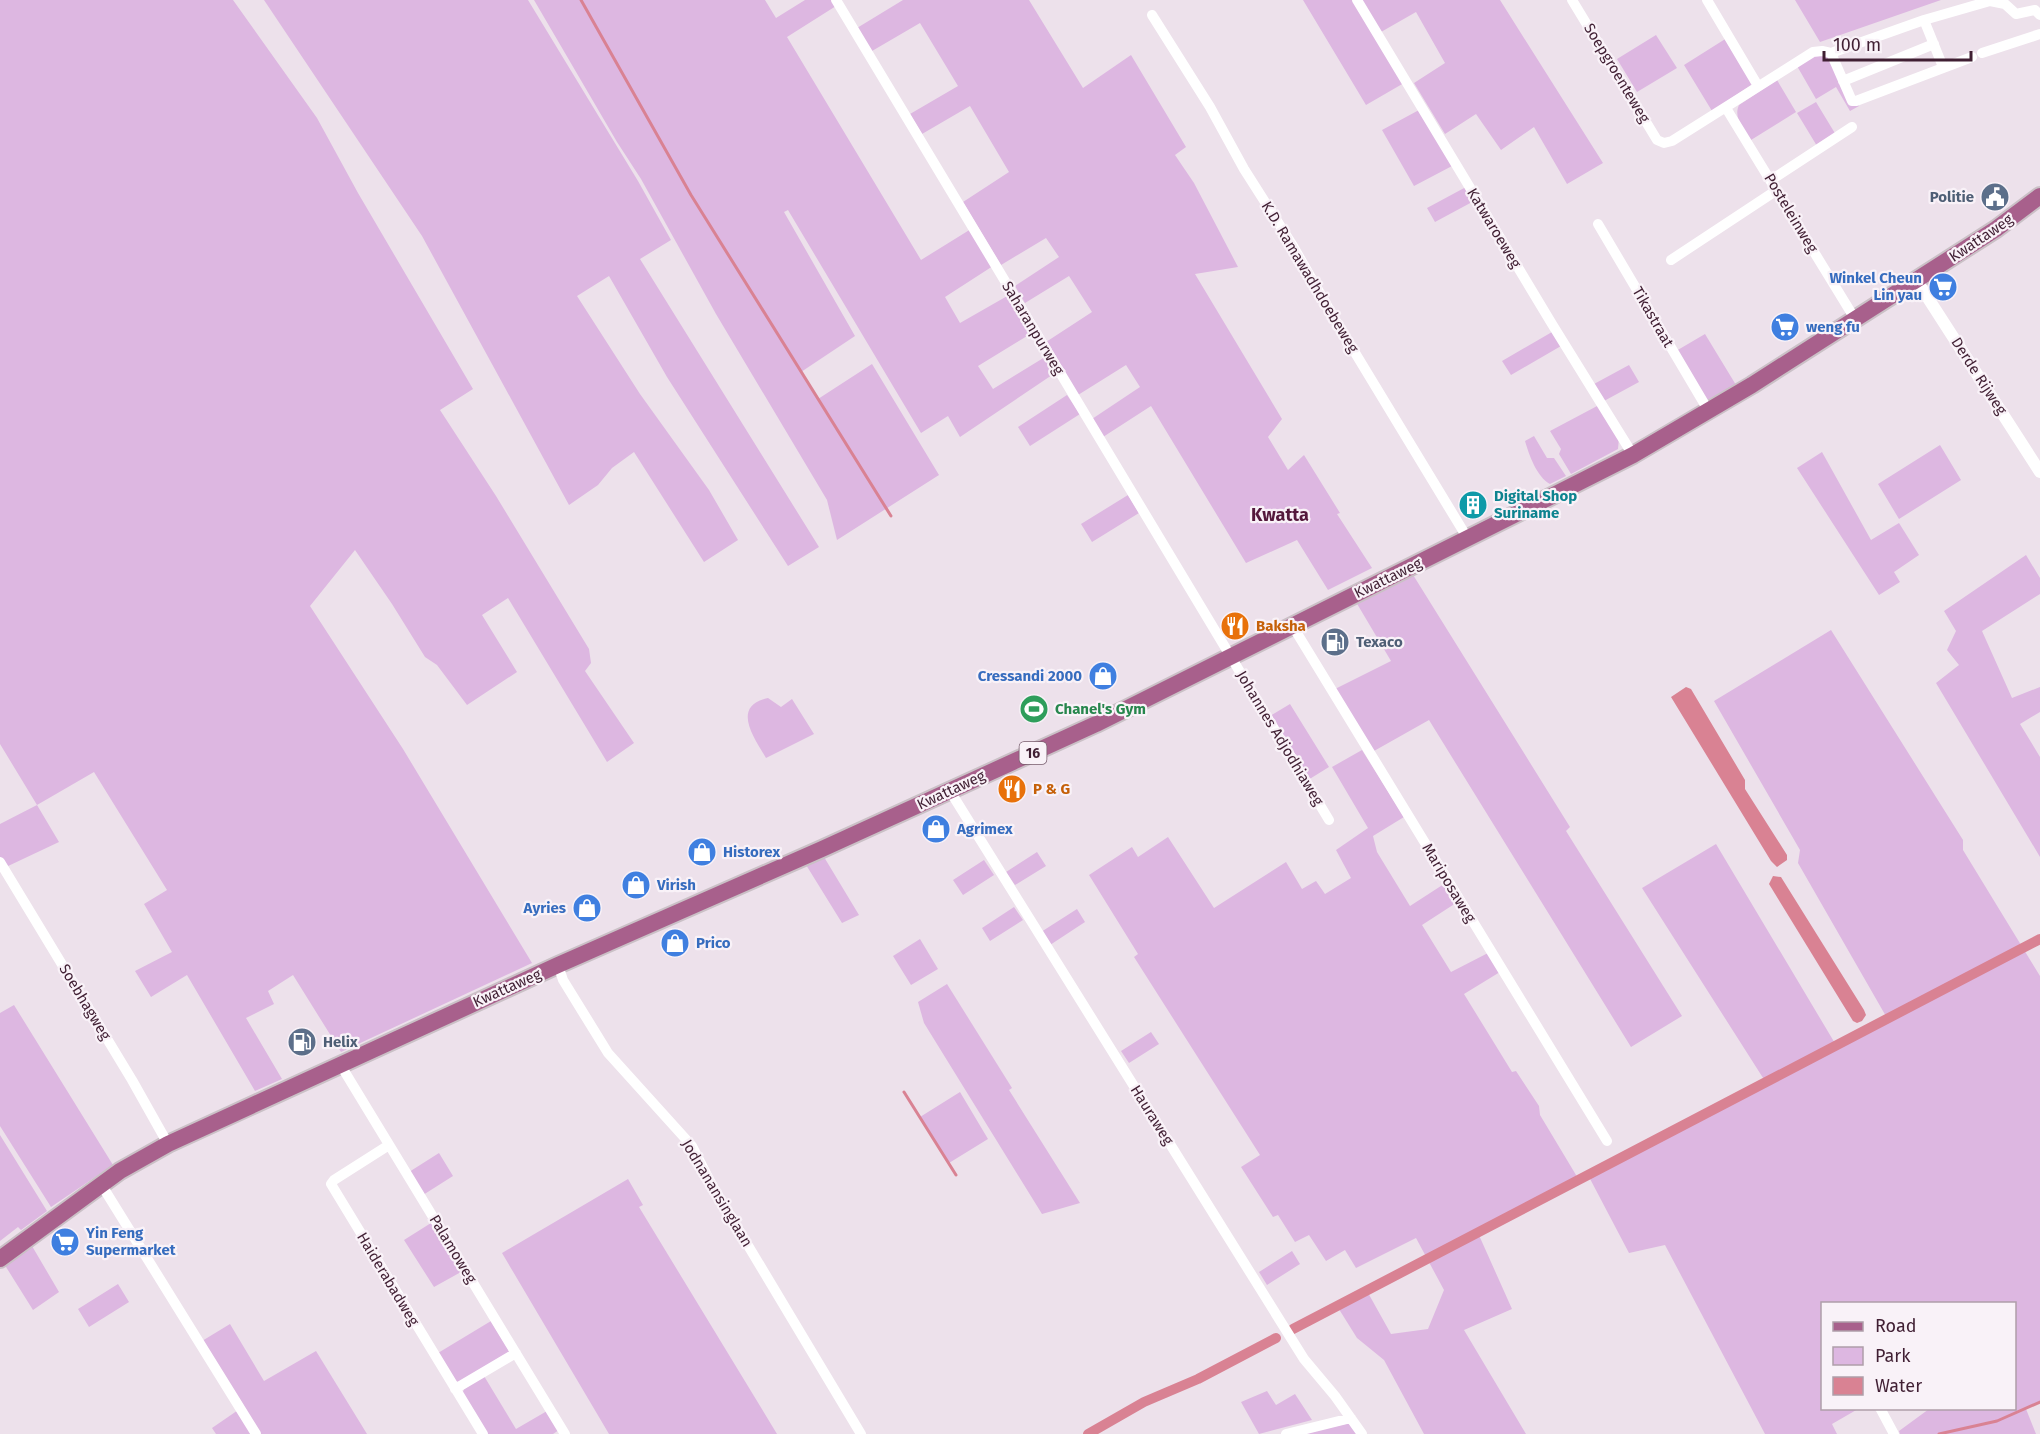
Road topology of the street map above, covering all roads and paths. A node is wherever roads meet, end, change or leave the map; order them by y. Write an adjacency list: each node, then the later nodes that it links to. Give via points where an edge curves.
1 (836, 0): 28 (street, Saharanpurweg)
2 (1357, 0): 24 (street, Katwaroeweg)
3 (1572, 0): 14 (street, Soepgroenteweg, via 1657,140 1672,141)
4 (1707, 0): 13 (street)
5 (1152, 15): 26 (street, K.D. Ramawadhdoebeweg)
6 (2040, 15): 7 (street, via 2035,10 2016,14 2005,4 1990,1)
7 (1924, 20): 9 (street); 10 (street)
8 (2040, 34): 11 (street)
9 (1934, 44): 11 (street); 12 (street)
10 (1831, 53): 12 (street); 13 (street, via 1813,52)
11 (1943, 67): 12 (street, via 1856,101 1852,101)
12 (1843, 81)
13 (1758, 86): 14 (street)
14 (1726, 108): 16 (street, Posteleinweg)
15 (1852, 127): 16 (street)
16 (1771, 180): 17 (street, Posteleinweg)
17 (1778, 190): 20 (street); 22 (street, Posteleinweg)
18 (2040, 196): 21 (main road, Kwattaweg / 16)
19 (1598, 224): 23 (street, Tikastraat)
20 (1671, 260)
21 (1917, 281): 22 (main road, Kwattaweg / 16); 25 (street, Derde Rijweg)
22 (1855, 319): 23 (main road, Kwattaweg / 16)
23 (1708, 410): 24 (main road, Kwattaweg / 16)
24 (1634, 455): 26 (main road, Kwattaweg / 16)
25 (2040, 472)
26 (1468, 539): 27 (main road, Kwattaweg / 16)
27 (1292, 625): 28 (main road, Kwattaweg / 16); 34 (street, Mariposaweg)
28 (1230, 656): 29 (main road, Kwattaweg / 16, via 1096,724); 30 (street, Johannes Adjodhiaweg)
29 (950, 791): 32 (main road, Kwattaweg / 16); 42 (street, Hauraweg, via 1304,1359)
30 (1329, 820)
31 (0, 862): 35 (street, Soebhagweg)
32 (558, 965): 33 (main road, Kwattaweg / 16); 46 (street, Jodnanansinglaan, via 563,980 608,1053 692,1146)
33 (340, 1064): 35 (main road, Kwattaweg / 16); 36 (street, Palamoweg)
34 (1607, 1141)
35 (168, 1144): 37 (main road, Kwattaweg / 16)
36 (389, 1145): 39 (street, Palamoweg); 40 (street, Haiderabadweg, via 331,1184)
37 (101, 1184): 38 (main road, Kwattaweg / 16); 43 (street)
38 (0, 1259)
39 (516, 1353): 40 (street); 45 (street, Palamoweg)
40 (455, 1389): 44 (street, Haiderabadweg)
41 (1881, 1410): 49 (street)
42 (1351, 1418): 47 (street); 48 (street, Hauraweg)
43 (256, 1434)
44 (483, 1434)
45 (565, 1434)
46 (861, 1434)
47 (1286, 1434)
48 (1362, 1434)
49 (1894, 1434)

